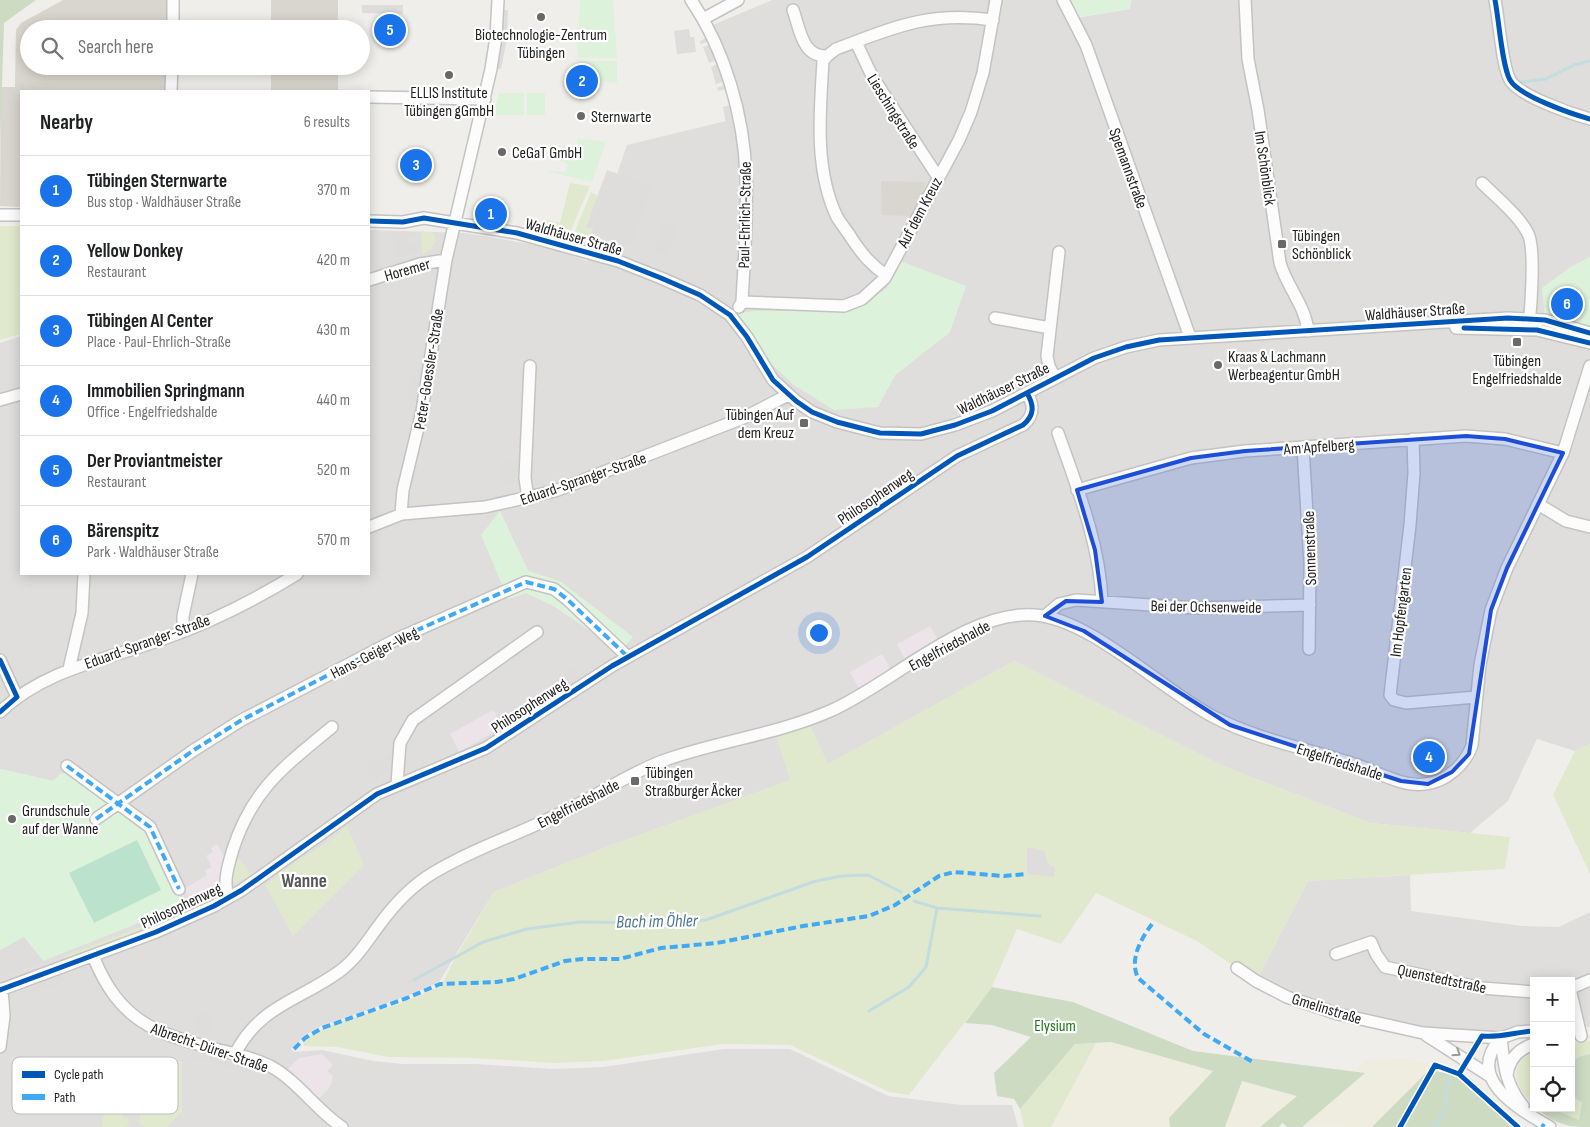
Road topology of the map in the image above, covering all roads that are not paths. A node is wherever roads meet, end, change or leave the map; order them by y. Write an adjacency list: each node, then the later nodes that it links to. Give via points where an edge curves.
1 (173, 0): 11 (street)
2 (498, 0): 18 (street, via 496,37)
3 (691, 0): 10 (street, Paul-Ehrlich-Straße)
4 (738, 0): 10 (street)
5 (996, 0): 12 (street, Auf dem Kreuz)
6 (1063, 0): 37 (street, Spemannstraße, via 1086,45)
7 (1245, 0): 35 (street, Im Schönblick, via 1248,59 1280,263 1304,312)
8 (1495, 0): 19 (street, via 1507,70 1513,84 1525,93)
9 (793, 10): 14 (street, via 806,48 813,54)
10 (703, 19): 30 (street, Paul-Ehrlich-Straße, via 726,72 742,140 746,198)
11 (173, 20)
12 (993, 20): 13 (street, via 957,16 923,19); 20 (street, Auf dem Kreuz, via 983,73 971,112)
13 (856, 42): 14 (street); 20 (street, Lieschingstraße, via 872,76)
14 (827, 56): 28 (street, via 820,125 826,182 837,217 865,258)
15 (172, 75): 16 (street)
16 (171, 90)
17 (370, 97): 18 (street)
18 (484, 99): 25 (street)
19 (1590, 119)
20 (938, 177): 28 (street, Auf dem Kreuz)
21 (1482, 183): 33 (street, via 1517,219 1531,244)
22 (0, 214): 23 (street)
23 (20, 215)
24 (370, 222): 25 (street, Waldhäuser Straße, via 424,218)
25 (456, 224): 27 (street, Peter-Goessler-Straße); 31 (street, Waldhäuser Straße, via 534,236 618,261 693,292)
26 (1059, 252): 34 (street)
27 (446, 260): 29 (street, Horemer, via 420,264); 53 (street, Peter-Goessler-Straße, via 422,411)
28 (886, 275): 30 (street, Auf dem Kreuz, via 862,299 844,306)
29 (370, 280)
30 (742, 302): 31 (street)
31 (730, 315): 44 (street, Waldhäuser Straße, via 773,380)
32 (996, 318): 34 (street)
33 (1529, 324): 35 (street, Waldhäuser Straße); 36 (street, Waldhäuser Straße, via 1545,320); 38 (street, Waldhäuser Straße)
34 (1050, 328): 41 (street, via 1047,356)
35 (1308, 331): 37 (street, Waldhäuser Straße)
36 (1590, 333)
37 (1190, 337): 41 (street, Waldhäuser Straße, via 1120,349)
38 (1590, 343)
39 (530, 366): 51 (street, via 525,478)
40 (1590, 366): 49 (street, Engelfriedshalde)
41 (1055, 378): 42 (street, Waldhäuser Straße)
42 (1028, 393): 44 (street, Waldhäuser Straße, via 955,425 905,435 880,433 837,422 805,408); 65 (street, Philosophenweg, via 1033,407 1029,420 1023,425 957,456 807,556)
43 (20, 394): 45 (street)
44 (788, 396): 51 (street, Eduard-Spranger-Straße, via 764,410 570,486)
45 (0, 400)
46 (1058, 433): 50 (street)
47 (1413, 439): 48 (street, Am Apfelberg); 49 (street, Am Apfelberg, via 1485,437); 69 (street, Im Hopfengarten, via 1410,525 1390,695 1394,700 1406,703)
48 (1303, 447): 50 (street, Am Apfelberg, via 1200,456); 60 (street, Sonnenstraße)
49 (1563, 453): 52 (street, Engelfriedshalde)
50 (1077, 490): 59 (street, via 1098,565)
51 (528, 499): 53 (street, Eduard-Spranger-Straße, via 485,507)
52 (1538, 504): 55 (street, via 1566,521); 69 (street, Engelfriedshalde, via 1504,574 1491,610)
53 (400, 514): 54 (street, Eduard-Spranger-Straße)
54 (370, 527)
55 (1590, 527)
56 (84, 575): 67 (street, via 82,612)
57 (192, 575): 62 (street)
58 (295, 575): 62 (street, Eduard-Spranger-Straße, via 245,604)
59 (1102, 602): 60 (street, Bei der Ochsenweide, via 1196,608); 61 (street, Bei der Ochsenweide, via 1066,601)
60 (1310, 605): 64 (street, Sonnenstraße)
61 (1045, 616): 69 (street, Engelfriedshalde, via 1084,631 1200,709 1230,725 1413,784 1428,784 1446,777 1469,754 1474,734); 92 (street, Engelfriedshalde, via 1017,615 984,624 832,710 652,765 562,813 446,865 402,898 346,966 264,1015)
62 (183, 631): 67 (street, Eduard-Spranger-Straße)
63 (537, 632): 73 (street, via 413,720 400,743)
64 (1309, 650)
65 (628, 657): 73 (street, Philosophenweg, via 486,748); 74 (street, Hans-Geiger-Weg, via 554,589 526,582 415,631 240,721)
66 (0, 660): 68 (street)
67 (69, 669): 68 (street, Eduard-Spranger-Straße)
68 (17, 697): 70 (street, Eduard-Spranger-Straße)
69 (1476, 697)
70 (0, 712)
71 (332, 726): 77 (street, via 276,773 252,805 227,870 225,888)
72 (67, 766): 74 (street)
73 (397, 784): 77 (street, Philosophenweg, via 355,808)
74 (119, 802): 75 (street, Hans-Geiger-Weg); 76 (street, via 150,826)
75 (96, 819)
76 (179, 889)
77 (228, 898): 79 (street, Philosophenweg, via 192,917)
78 (1336, 954): 84 (street, Quenstedtstraße, via 1371,942 1386,967 1482,988)
79 (93, 956): 83 (street, Philosophenweg); 92 (street, Albrecht-Dürer-Straße, via 110,991 133,1017 160,1033)
80 (1237, 968): 88 (street, Gmelinstraße, via 1287,997 1338,1014)
81 (1590, 980): 82 (street)
82 (1575, 986)
83 (1, 989): 91 (street, via 4,1016)
84 (1530, 992)
85 (1575, 1009): 87 (street)
86 (1530, 1031): 89 (street, Gmelinstraße)
87 (1581, 1032)
88 (1423, 1033): 89 (street, Gmelinstraße); 93 (street, Gmelinstraße, one-way to 93)
89 (1501, 1038): 93 (street, via 1491,1052); 94 (street)
90 (1530, 1046): 94 (street, via 1510,1061)
91 (0, 1047)
92 (235, 1054): 96 (street, Albrecht-Dürer-Straße, via 262,1062 280,1072)
93 (1490, 1076): 95 (street, via 1507,1099)
94 (1507, 1080): 95 (street)
95 (1531, 1115): 97 (street)
96 (342, 1127)
97 (1550, 1127)

